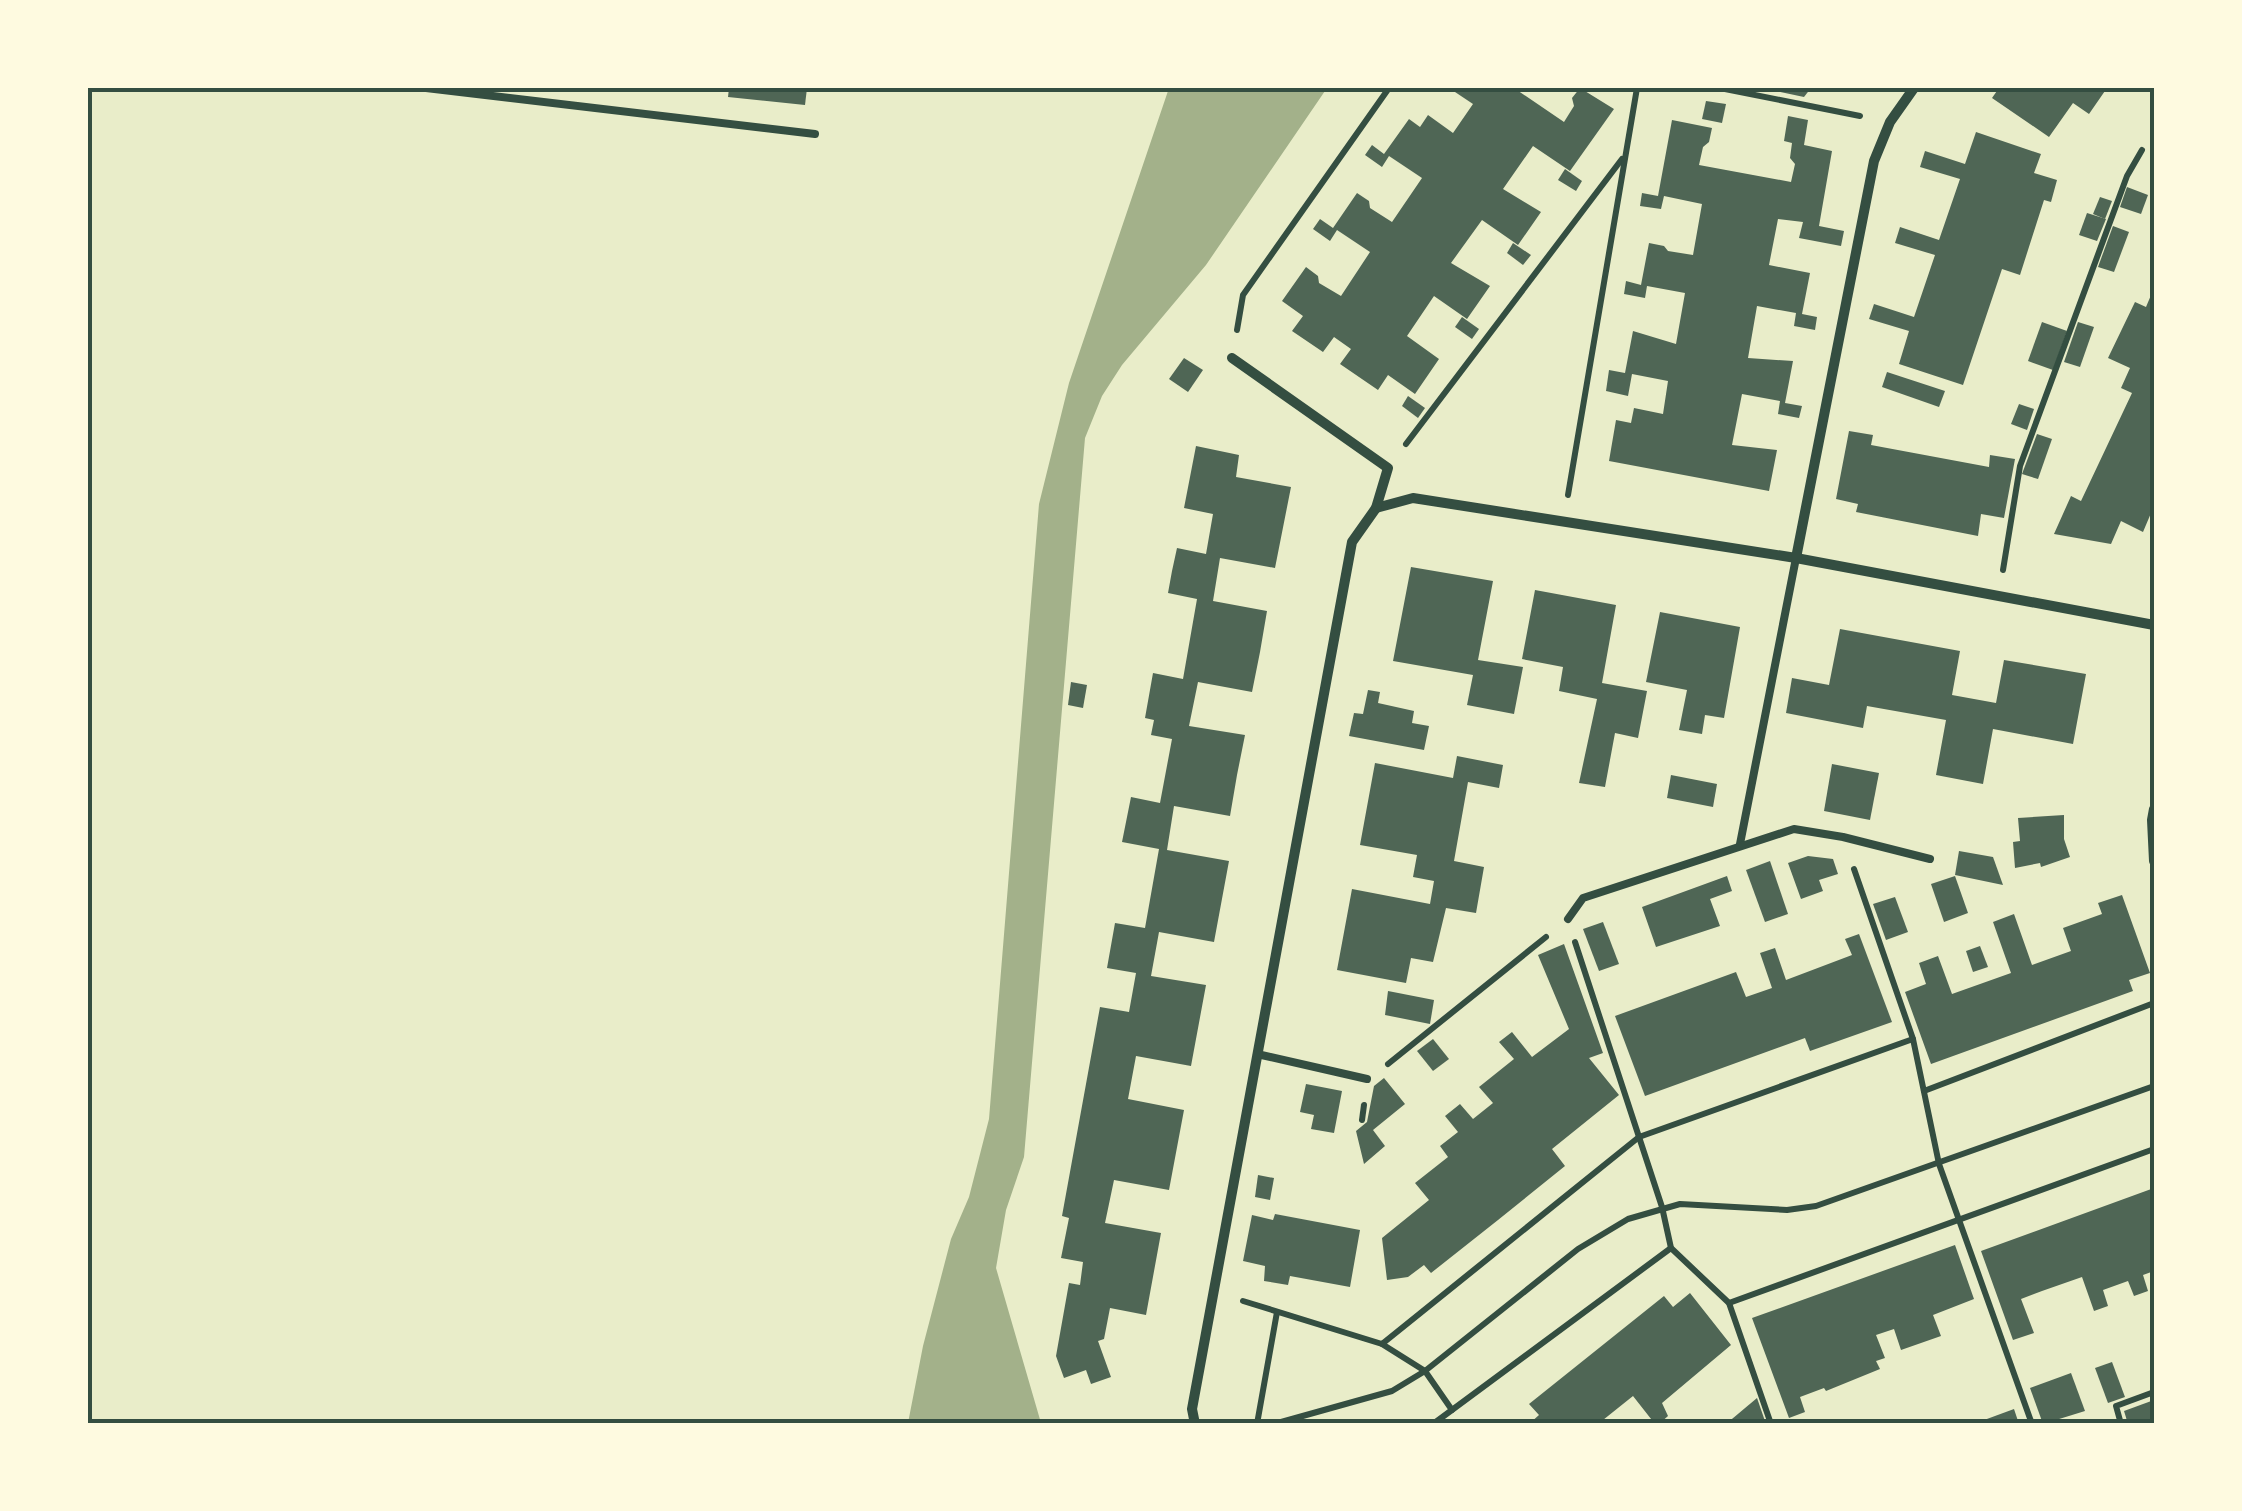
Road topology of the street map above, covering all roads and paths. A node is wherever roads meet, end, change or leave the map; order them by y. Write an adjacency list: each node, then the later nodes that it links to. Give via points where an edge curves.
1 (426, 88): 7 (lane)
2 (1389, 88): 10 (path, via 1243,294)
3 (1638, 88): 9 (path)
4 (1720, 88): 6 (path)
5 (1914, 88): 6 (street)
6 (1890, 122): 14 (street, via 1874,162)
7 (815, 134)
8 (2142, 150): 15 (path, via 2020,466)
9 (1623, 158): 11 (path); 13 (path)
10 (1232, 358): 11 (street)
11 (1388, 468): 12 (street)
12 (1376, 508): 13 (street, via 1413,498); 25 (street, via 1352,542)
13 (1564, 523): 14 (street)
14 (1796, 558): 15 (street); 19 (lane)
15 (1998, 596): 16 (street)
16 (2154, 626)
17 (2154, 809): 21 (street)
18 (1843, 837): 19 (lane, via 1794,829); 20 (lane); 24 (path)
19 (1740, 844): 22 (lane, via 1583,898)
20 (1930, 860)
21 (2154, 861)
22 (1568, 919): 26 (path); 30 (path)
23 (2154, 1004): 28 (path)
24 (1913, 1040): 28 (path); 30 (path)
25 (1257, 1054): 26 (lane); 36 (street)
26 (1367, 1079): 29 (path)
27 (2154, 1086): 32 (path)
28 (1924, 1091): 32 (path)
29 (1362, 1120)
30 (1639, 1138): 33 (path); 39 (path)
31 (2154, 1148): 34 (path)
32 (1939, 1164): 33 (path, via 1816,1206); 34 (path)
33 (1662, 1206): 35 (path); 40 (path, via 1578,1249)
34 (1959, 1220): 37 (path); 48 (path)
35 (1671, 1248): 37 (path); 42 (path)
36 (1213, 1292): 38 (path); 43 (street)
37 (1729, 1303): 47 (path)
38 (1277, 1312): 39 (path); 44 (path)
39 (1382, 1344): 40 (path)
40 (1425, 1371): 42 (path); 45 (path, via 1392,1391)
41 (2154, 1392): 49 (path, via 2116,1406)
42 (1452, 1410): 46 (path)
43 (1194, 1424)
44 (1258, 1424)
45 (1274, 1424)
46 (1434, 1424)
47 (1772, 1424)
48 (2032, 1424)
49 (2121, 1424)

